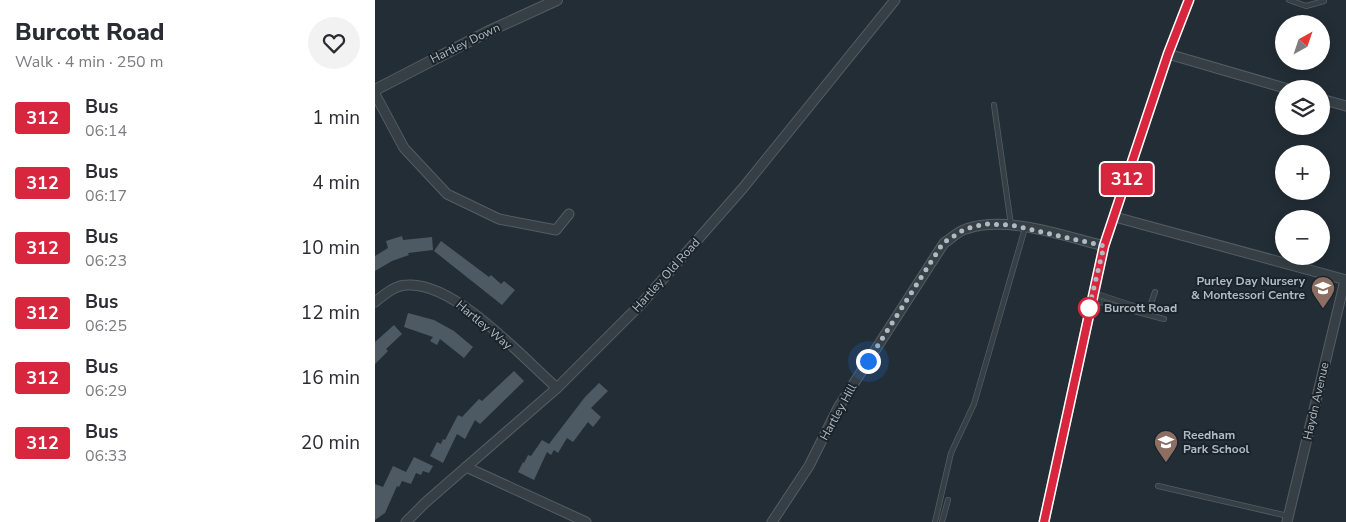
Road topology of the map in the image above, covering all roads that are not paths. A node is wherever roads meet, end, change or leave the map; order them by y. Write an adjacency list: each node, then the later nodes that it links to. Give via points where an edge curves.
1 (557, 0): 8 (street, Hartley Down, via 487,32)
2 (895, 0): 22 (street, Hartley Old Road, via 719,216 642,303)
3 (1189, 0): 6 (street)
4 (1289, 0): 5 (lane, via 1306,6)
5 (1324, 1)
6 (1168, 54): 7 (street); 13 (street)
7 (1275, 85)
8 (375, 92): 12 (street, via 404,148 447,194 499,219 556,230)
9 (1330, 101): 11 (street)
10 (994, 106): 14 (lane)
11 (1346, 106)
12 (569, 214)
13 (1115, 217): 16 (street); 17 (street)
14 (1011, 225): 15 (street, Hartley Hill); 29 (street, Hartley Hill, via 985,224 965,229 943,243 838,408 809,466)
15 (1025, 228): 16 (street, Hartley Hill); 30 (lane, via 974,404 951,453)
16 (1104, 246): 19 (street)
17 (1345, 280): 26 (street, Haydn Avenue)
18 (1155, 292): 19 (lane, via 1146,310)
19 (1092, 296): 21 (lane); 32 (street)
20 (375, 302): 22 (street, Hartley Way, via 395,287 408,284 429,286 464,305)
21 (1164, 319)
22 (557, 388): 23 (street, Hartley Old Road)
23 (466, 467): 27 (street, Hartley Old Road); 28 (street)
24 (1158, 486): 26 (lane)
25 (948, 500): 31 (lane)
26 (1288, 519)
27 (406, 522)
28 (586, 522)
29 (773, 522)
30 (935, 522)
31 (943, 522)
32 (1044, 522)

